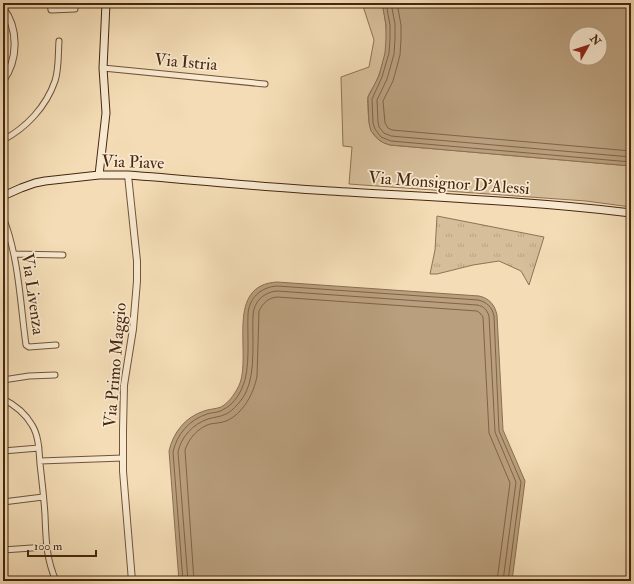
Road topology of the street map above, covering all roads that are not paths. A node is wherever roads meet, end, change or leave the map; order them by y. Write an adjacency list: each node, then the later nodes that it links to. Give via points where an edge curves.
1 (50, 3): 2 (street, via 51,10 75,8)
2 (76, 3)
3 (106, 3): 6 (main road)
4 (3, 8): 7 (street, via 14,32 15,44 11,66)
5 (59, 41): 9 (street, via 55,81 44,104 28,122)
6 (104, 68): 8 (street, Via Istria); 10 (main road, via 106,113)
7 (3, 81)
8 (265, 84)
9 (3, 140)
10 (99, 174): 11 (main road, Via Piave); 13 (main road, Via Piave, via 40,182)
11 (128, 175): 12 (main road, Via Piave); 24 (street, Via Primo Maggio, via 137,281 124,385)
12 (265, 186): 14 (main road, Via Monsignor D'Alessi, via 488,199)
13 (3, 196)
14 (631, 213)
15 (3, 217): 16 (street, Via Livenza)
16 (14, 254): 17 (street); 18 (street, Via Livenza, via 26,345 29,348)
17 (62, 255)
18 (56, 345)
19 (55, 374): 20 (street)
20 (3, 380)
21 (3, 398): 22 (street, via 28,418)
22 (39, 448): 23 (street); 25 (street)
23 (3, 450)
24 (123, 458): 25 (street); 31 (street, Via Primo Maggio)
25 (40, 461): 26 (street)
26 (43, 497): 27 (street); 28 (street)
27 (3, 502)
28 (46, 547): 29 (street); 30 (street)
29 (3, 550)
30 (56, 581)
31 (132, 581)

